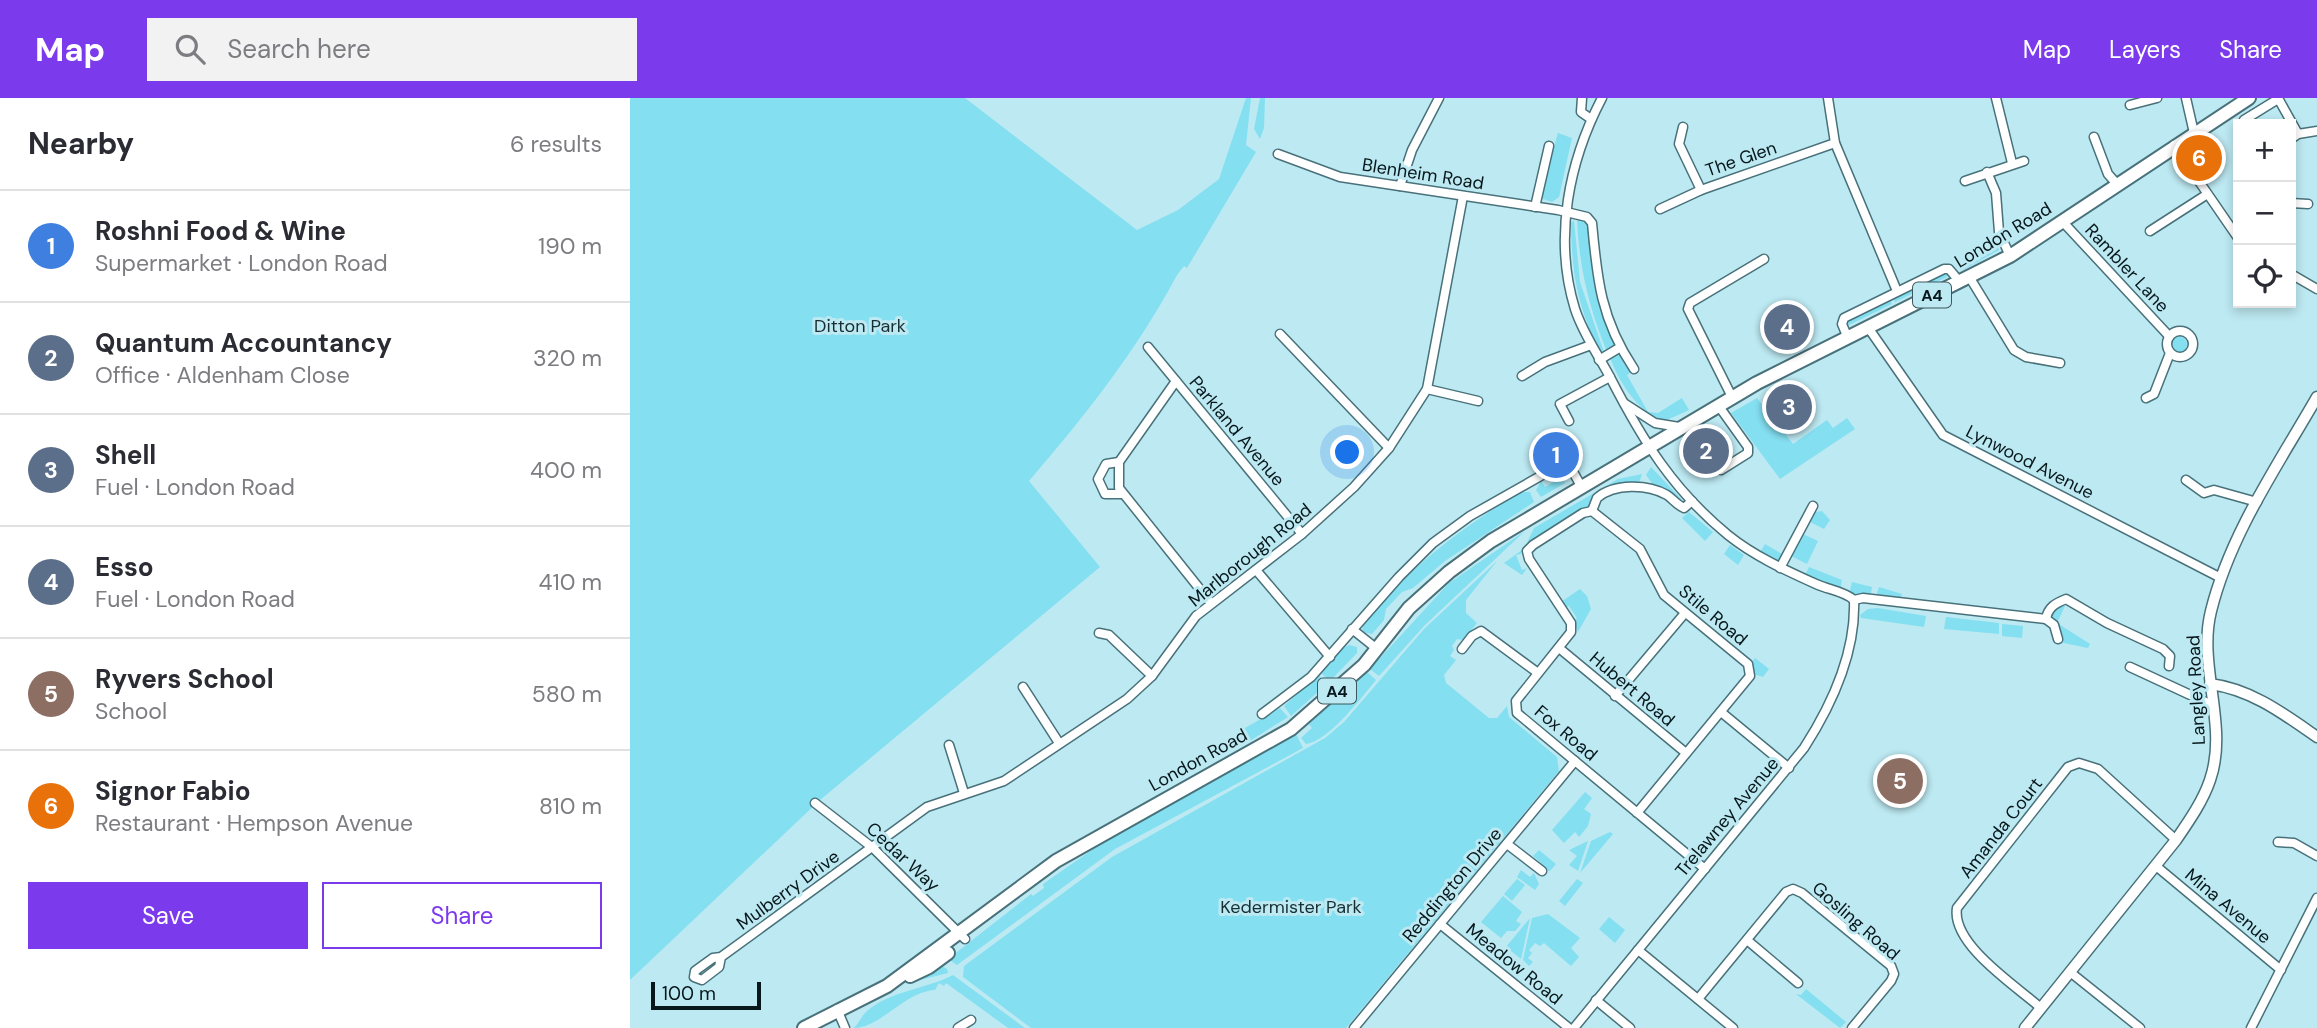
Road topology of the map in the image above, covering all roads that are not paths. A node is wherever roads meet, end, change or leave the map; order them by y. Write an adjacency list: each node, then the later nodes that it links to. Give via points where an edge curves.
1 (1439, 98): 28 (street, via 1412,150)
2 (1582, 98): 11 (street, via 1581,112)
3 (1602, 98): 11 (street)
4 (1828, 98): 19 (street)
5 (1996, 98): 24 (street)
6 (2157, 98): 10 (street)
7 (2186, 98): 16 (street)
8 (2249, 98): 16 (main road, London Road / A4)
9 (2278, 98): 12 (street); 13 (street)
10 (2130, 105)
11 (1591, 118): 36 (street, via 1573,165)
12 (2246, 119)
13 (2287, 119)
14 (1683, 127): 29 (street, via 1679,144)
15 (2317, 131): 17 (street)
16 (2194, 132): 20 (main road, London Road / A4)
17 (2296, 136)
18 (2094, 137): 27 (street)
19 (1835, 143): 29 (street, The Glen); 45 (street)
20 (2174, 145): 27 (main road, London Road / A4); 30 (street)
21 (1549, 146): 34 (street)
22 (1278, 154): 28 (street, Blenheim Road, via 1340,177)
23 (2024, 161): 24 (street)
24 (2012, 163): 25 (street)
25 (1987, 172): 26 (street); 40 (street, via 1996,193 1999,232)
26 (1965, 181)
27 (2116, 183): 37 (main road, London Road / A4)
28 (1400, 186): 31 (street, Blenheim Road)
29 (1701, 190): 35 (street, The Glen)
30 (2206, 195): 38 (street); 39 (street)
31 (1462, 196): 34 (street, Blenheim Road); 60 (street, Marlborough Road)
32 (2296, 203): 33 (street)
33 (2308, 204)
34 (1535, 208): 36 (street, Blenheim Road)
35 (1660, 209)
36 (1567, 214): 50 (street, via 1575,308); 52 (street, via 1587,217 1592,223 1598,288)
37 (2062, 220): 40 (main road, London Road / A4); 49 (street, Rambler Lane)
38 (2150, 231)
39 (2233, 231)
40 (2010, 256): 43 (main road, London Road / A4)
41 (1764, 259): 61 (street, via 1690,303 1688,309)
42 (2296, 277): 44 (street)
43 (1965, 280): 45 (street, via 1944,269); 46 (main road, London Road / A4); 55 (street, via 2014,351)
44 (2317, 289)
45 (1897, 291): 48 (street, via 1844,318)
46 (1867, 326): 48 (main road, London Road / A4); 83 (street, Lynwood Avenue, via 1944,435)
47 (1280, 334): 70 (street)
48 (1847, 336): 61 (main road, London Road / A4)
49 (2169, 336): 53 (street, Rambler Lane); 53 (street, Rambler Lane, via 2181,330 2194,341 2187,356)
50 (1591, 345): 54 (street); 57 (street)
51 (1148, 347): 59 (street, Parkland Avenue)
52 (1619, 348): 54 (street); 56 (street)
53 (2170, 353): 63 (street, via 2154,394)
54 (1599, 359): 58 (street)
55 (2060, 363)
56 (1634, 369)
57 (1522, 376)
58 (1610, 377): 65 (street); 67 (street, via 1560,404)
59 (1176, 381): 71 (street); 80 (street, Parkland Avenue)
60 (1427, 389): 64 (street); 70 (street, Marlborough Road)
61 (1732, 397): 66 (main road, London Road / A4)
62 (2317, 397): 77 (street, Langley Road)
63 (2146, 398)
64 (1478, 401)
65 (1622, 401): 68 (street, via 1655,423); 69 (street)
66 (1718, 405): 68 (main road, London Road / A4); 72 (street, via 1748,447 1748,453)
67 (1569, 421)
68 (1679, 427): 69 (main road, London Road / A4)
69 (1648, 447): 74 (main road, London Road / A4); 76 (street, via 1667,476)
70 (1389, 448): 80 (street, Marlborough Road, via 1354,488)
71 (1119, 462): 75 (street); 75 (street, via 1106,464 1098,479 1105,494)
72 (1721, 470)
73 (2186, 480): 77 (street, via 2204,493 2214,490)
74 (1581, 486): 88 (street, London Road, via 1567,461 1470,516 1433,543); 92 (main road, London Road / A4, via 1449,572 1409,608)
75 (1122, 494): 85 (street)
76 (1692, 501): 79 (street, via 1684,508 1667,495 1643,487 1617,488 1597,498); 81 (street, via 1728,535)
77 (2258, 502): 83 (street, Langley Road)
78 (1814, 506): 81 (street)
79 (1592, 511): 86 (street, Stile Road, via 1640,549 1664,595); 91 (street, Fox Road, via 1527,551 1571,623 1571,632)
80 (1302, 534): 82 (street, Marlborough Road)
81 (1780, 568): 84 (street)
82 (1256, 570): 85 (street, Marlborough Road); 94 (street)
83 (2221, 578): 99 (street, Langley Road, via 2210,613)
84 (1854, 600): 87 (street); 110 (street, Trelawney Avenue, via 1854,618 1831,702)
85 (1211, 603): 98 (street, Marlborough Road)
86 (1685, 612): 101 (street); 103 (street, Stile Road, via 1748,664 1750,676)
87 (2046, 619): 90 (street, via 2054,625); 95 (street, via 2054,604 2066,598 2163,649 2170,656)
88 (1352, 629): 92 (street); 94 (street, London Road)
89 (1099, 633): 98 (street, via 1109,635)
90 (2058, 639)
91 (1559, 648): 97 (street, Fox Road); 101 (street, Hubert Road)
92 (1377, 649): 125 (main road, London Road / A4, via 1291,729 1056,861 1001,903 992,919)
93 (1462, 649): 97 (street, via 1481,631)
94 (1330, 657): 104 (street, London Road)
95 (2168, 666)
96 (2130, 667): 102 (street)
97 (1538, 673): 109 (street, Fox Road, via 1516,701 1517,713)
98 (1152, 676): 106 (street, Marlborough Road, via 1127,699)
99 (2210, 684): 102 (street, Langley Road); 105 (street, via 2276,708)
100 (1023, 687): 106 (street)
101 (1615, 696): 108 (street, Hubert Road)
102 (2212, 705): 114 (street, Langley Road, via 2216,749 2211,779)
103 (1721, 712): 108 (street, Stile Road); 110 (street)
104 (1262, 714)
105 (2317, 737)
106 (1059, 743): 111 (street, Marlborough Road, via 1004,781)
107 (949, 745): 111 (street)
108 (1686, 753): 113 (street, Stile Road)
109 (1575, 761): 113 (street, Fox Road); 116 (street, Reddington Drive)
110 (1789, 768): 120 (street, Trelawney Avenue)
111 (964, 793): 117 (street, Marlborough Road, via 927,807)
112 (816, 803): 117 (street, Cedar Way)
113 (1637, 813): 120 (street, Fox Road)
114 (2176, 840): 119 (street, Langley Road); 134 (street, Amanda Court, via 2098,769 2080,763 2068,767 1957,908 1955,921 1982,957)
115 (2278, 842): 118 (street, via 2294,843)
116 (1507, 844): 121 (street); 124 (street, Reddington Drive)
117 (873, 848): 125 (street, Cedar Way); 128 (street, Mulberry Drive)
118 (2317, 856)
119 (2155, 866): 129 (street, Mina Avenue); 130 (street, Langley Road)
120 (1705, 869): 127 (street, Trelawney Avenue)
121 (1542, 871)
122 (2317, 898): 123 (street)
123 (2313, 915): 129 (street)
124 (1440, 924): 137 (street, Reddington Drive); 142 (street, Meadow Road)
125 (963, 937): 135 (main road, London Road, via 929,967)
126 (1747, 940): 131 (street); 132 (street, Gosling Road); 145 (street, Gosling Road, via 1793,889 1891,966 1891,981)
127 (1638, 950): 132 (street); 133 (street, Trelawney Avenue)
128 (721, 957)
129 (2281, 970): 148 (street)
130 (2070, 972): 134 (street, Langley Road); 147 (street)
131 (1798, 983)
132 (1698, 999): 144 (street)
133 (1596, 1000): 142 (street, Trelawney Avenue); 143 (street)
134 (2041, 1008): 146 (street, Langley Road)
135 (837, 1009): 138 (main road); 139 (street)
136 (971, 1020): 140 (street)
137 (1357, 1025): 141 (street)
138 (804, 1028)
139 (845, 1028)
140 (958, 1028)
141 (1367, 1028)
142 (1571, 1028)
143 (1630, 1028)
144 (1733, 1028)
145 (1852, 1028)
146 (2025, 1028)
147 (2140, 1028)
148 (2251, 1028)

